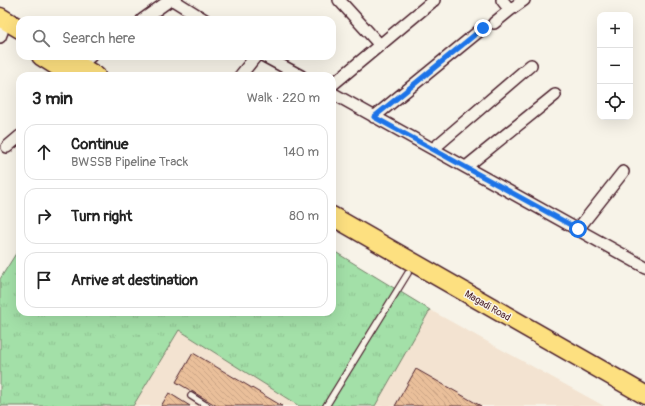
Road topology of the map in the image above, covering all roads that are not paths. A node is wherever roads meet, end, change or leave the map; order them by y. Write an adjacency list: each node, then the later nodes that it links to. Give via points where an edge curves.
1 (170, 0): 8 (street)
2 (173, 0): 9 (street)
3 (339, 0): 15 (street)
4 (502, 0): 7 (street)
5 (524, 0): 7 (street)
6 (428, 2): 15 (street)
7 (510, 10): 10 (street)
8 (148, 16)
9 (199, 16)
10 (494, 23)
11 (483, 28): 27 (street)
12 (1, 29): 13 (main road); 14 (main road)
13 (16, 29)
14 (16, 40)
15 (380, 45): 24 (street)
16 (53, 60): 20 (main road)
17 (253, 60): 22 (street)
18 (271, 60): 23 (street)
19 (531, 66): 30 (street)
20 (75, 67): 21 (main road)
21 (87, 72)
22 (243, 72)
23 (294, 72)
24 (336, 82)
25 (336, 95): 27 (street)
26 (555, 95): 31 (street)
27 (374, 117): 30 (street)
28 (16, 139): 29 (street)
29 (7, 147)
30 (433, 149): 31 (street)
31 (466, 167): 34 (street)
32 (623, 172): 34 (street)
33 (336, 218): 38 (main road, Magadi Road)
34 (578, 229): 36 (street)
35 (336, 231): 37 (main road, Magadi Road)
36 (645, 267)
37 (408, 273): 41 (lane); 42 (main road, Magadi Road)
38 (645, 395)
39 (190, 396): 40 (lane)
40 (207, 406)
41 (326, 406)
42 (641, 406)

